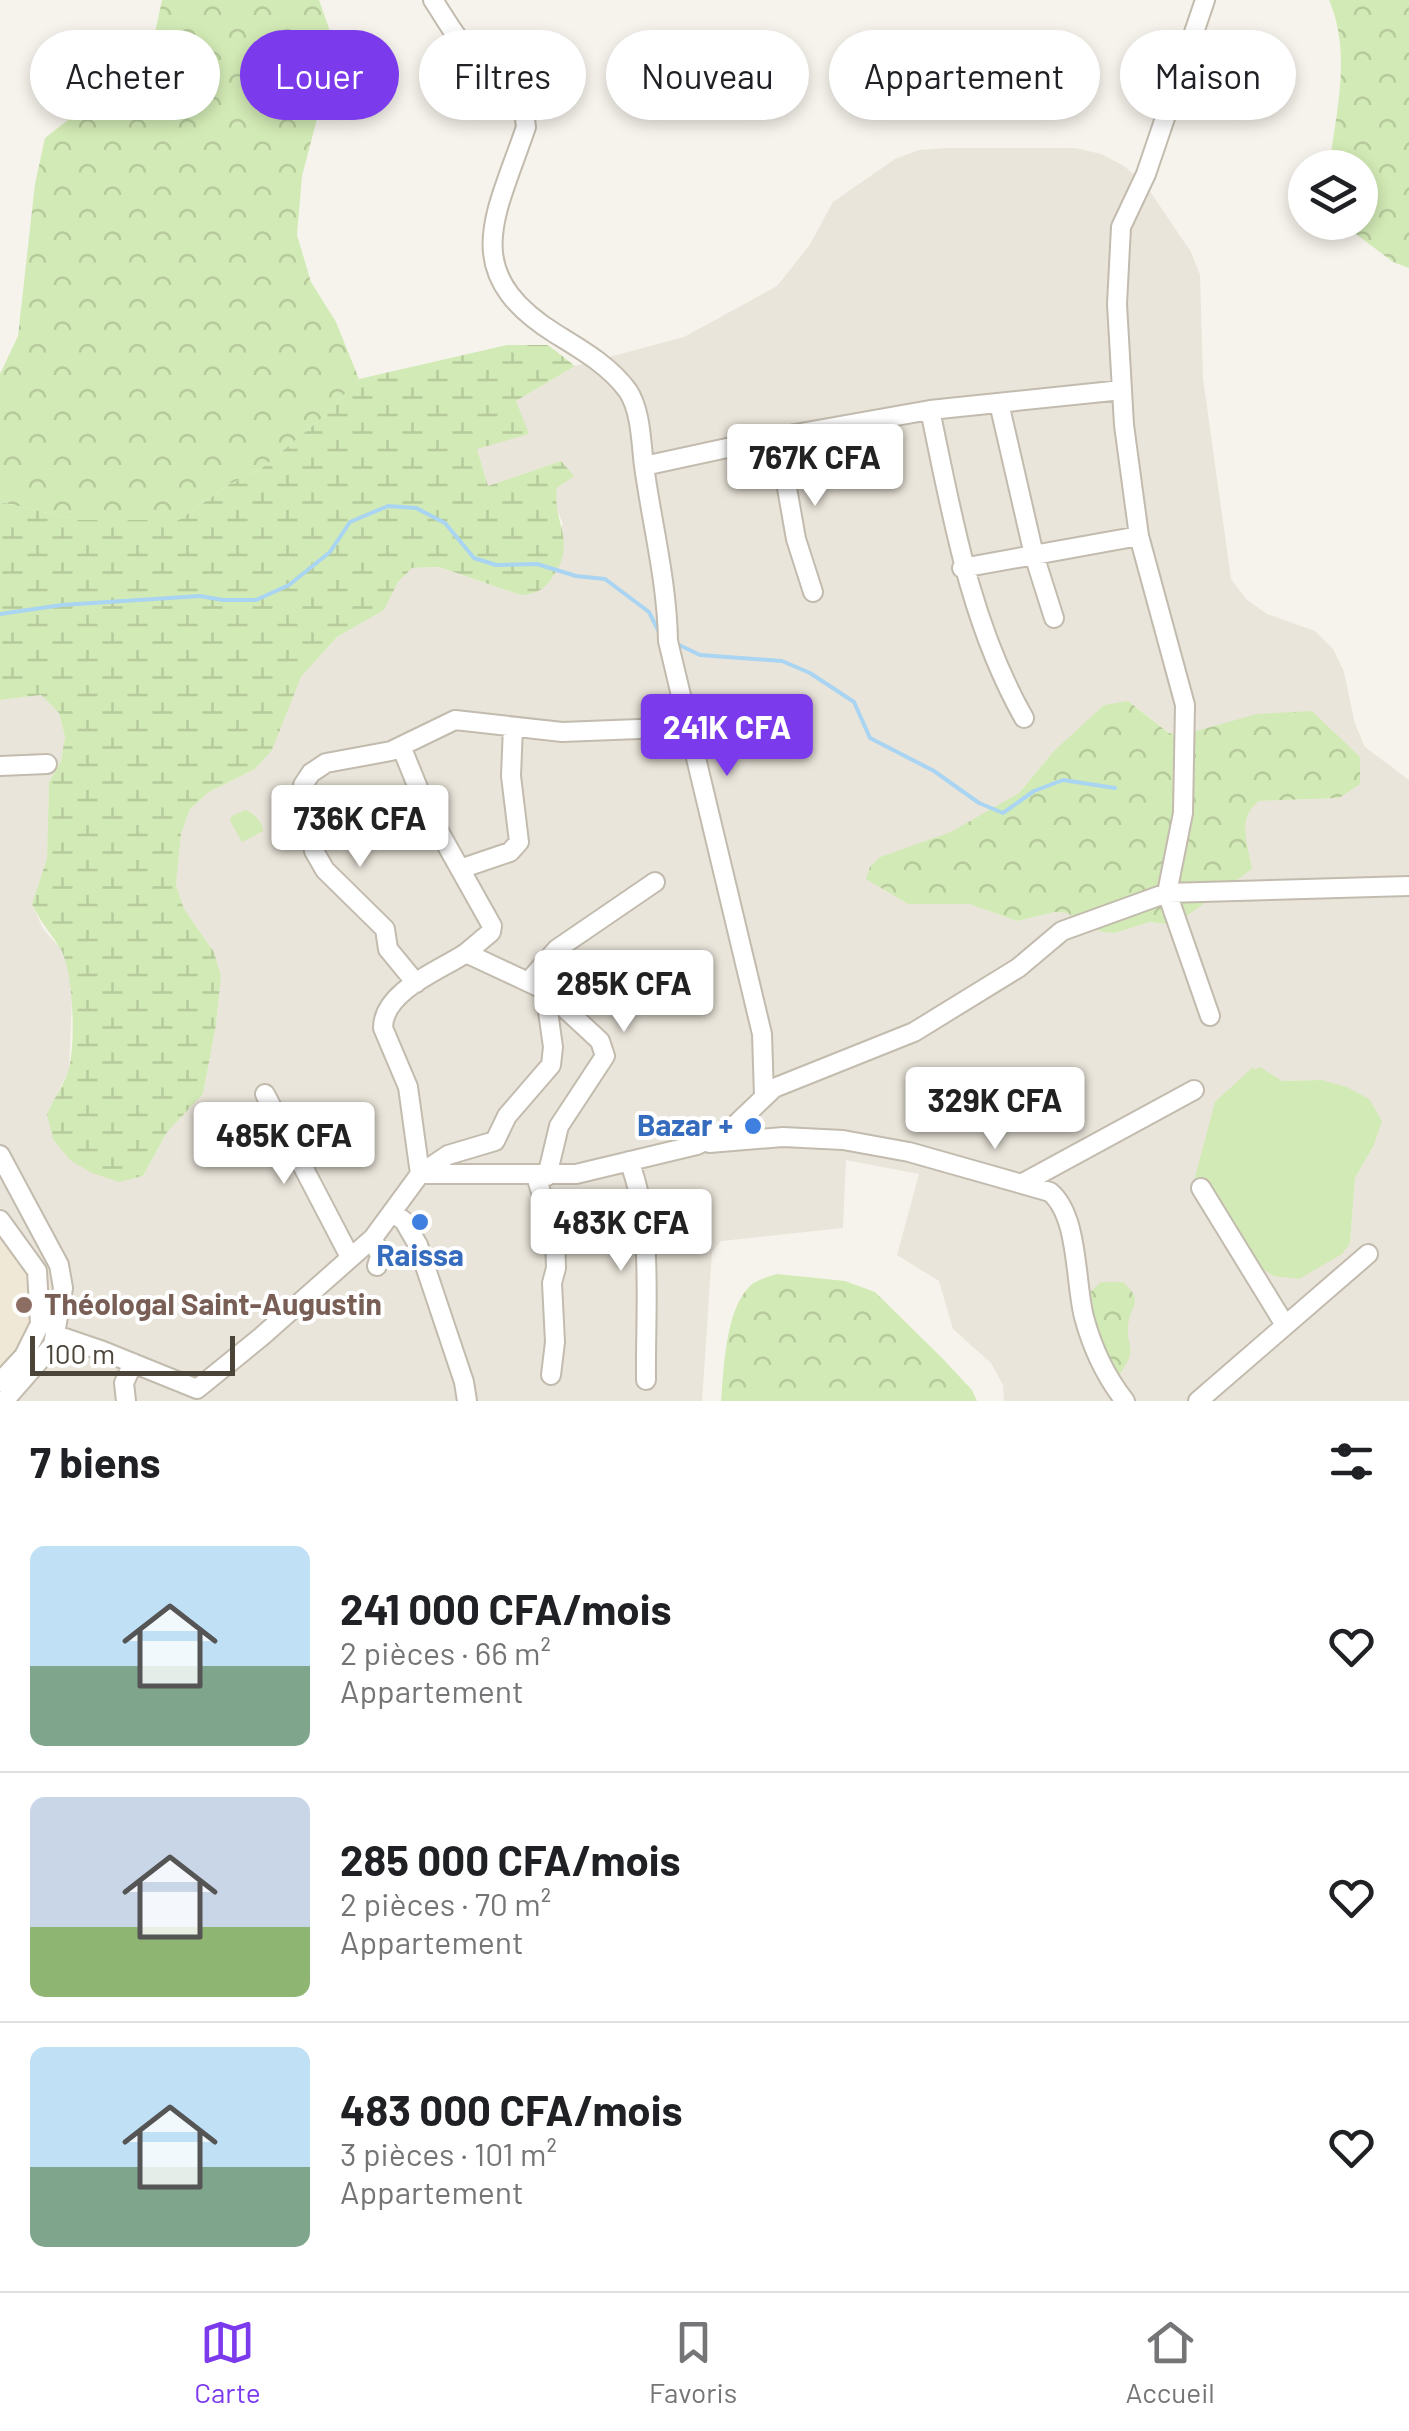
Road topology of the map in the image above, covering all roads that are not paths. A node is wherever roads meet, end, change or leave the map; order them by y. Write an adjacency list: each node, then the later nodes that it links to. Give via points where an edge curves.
1 (433, 0): 7 (street, via 466,48 508,85 526,116 491,230 493,263 518,305 601,364 630,395)
2 (1205, 0): 3 (street, via 1146,174 1121,227)
3 (1122, 390): 4 (street); 8 (street)
4 (998, 403): 5 (street); 9 (street)
5 (930, 410): 6 (street); 10 (street)
6 (778, 436): 7 (street); 11 (street, via 796,540)
7 (644, 466): 15 (street, via 668,640)
8 (1139, 536): 9 (street); 22 (street, via 1185,705 1183,813)
9 (1034, 555): 10 (street); 12 (street)
10 (962, 568): 13 (street)
11 (813, 592)
12 (1054, 618)
13 (1024, 718)
14 (514, 727): 15 (street); 16 (street, via 454,720); 19 (street, via 511,776 519,842 510,852)
15 (690, 727): 31 (street, via 762,1034)
16 (401, 746): 19 (street); 24 (street, via 326,763 303,784 314,851 325,870 372,912 388,948)
17 (47, 764): 18 (street)
18 (0, 766)
19 (460, 869): 23 (street, via 492,926)
20 (655, 882): 25 (street, via 556,950)
21 (1409, 886): 22 (street)
22 (1167, 893): 26 (street); 31 (street, via 1062,931 1018,968 914,1032)
23 (466, 953): 24 (street); 25 (street)
24 (416, 983): 27 (street, via 383,1019)
25 (537, 986): 35 (street, via 553,1047 547,1072 494,1141 448,1155); 36 (street, via 600,1040 605,1056 558,1126)
26 (1210, 1016)
27 (396, 1061): 28 (street); 35 (street, via 408,1087)
28 (378, 1070)
29 (1194, 1090): 37 (street)
30 (266, 1094): 43 (street)
31 (764, 1096): 32 (street, via 734,1126)
32 (697, 1144): 34 (street); 37 (street, via 798,1136 842,1140)
33 (0, 1155): 46 (street, via 59,1265)
34 (630, 1161): 36 (street); 49 (street, via 644,1243)
35 (420, 1174): 36 (street); 39 (street)
36 (542, 1176): 48 (street, via 556,1237 556,1268 546,1286)
37 (1023, 1184): 55 (street, via 1050,1192 1061,1204 1084,1320)
38 (1202, 1188): 45 (street)
39 (392, 1212): 41 (street); 54 (street, via 418,1245)
40 (0, 1220): 50 (street, via 37,1271 40,1324)
41 (372, 1238): 43 (street); 44 (street)
42 (1368, 1254): 45 (street)
43 (350, 1257): 51 (street)
44 (377, 1266)
45 (1285, 1326): 56 (street)
46 (56, 1336): 47 (street); 52 (street)
47 (133, 1362): 51 (street); 53 (street, via 124,1383)
48 (551, 1375)
49 (646, 1380)
50 (0, 1382)
51 (194, 1395)
52 (4, 1401)
53 (126, 1401)
54 (467, 1401)
55 (1125, 1401)
56 (1198, 1401)

